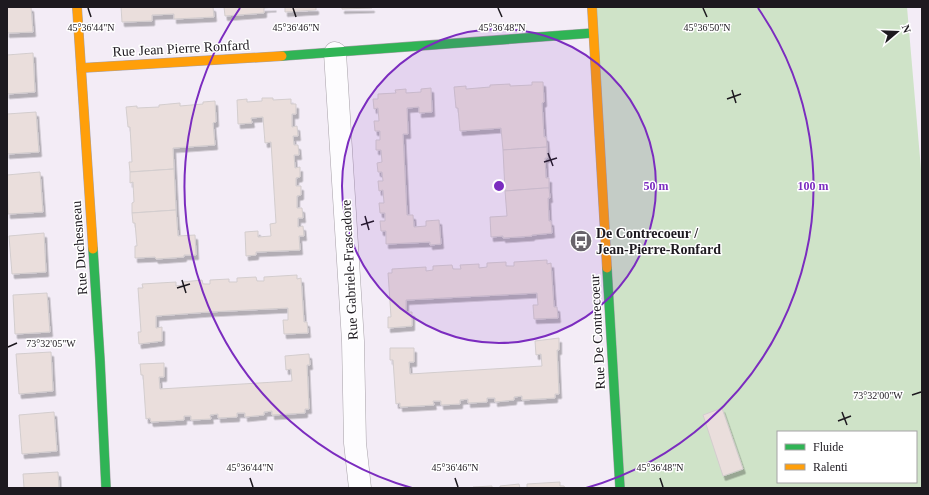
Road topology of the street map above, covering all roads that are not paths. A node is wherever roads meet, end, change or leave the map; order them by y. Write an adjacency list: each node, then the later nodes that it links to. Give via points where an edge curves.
1 (77, 7): 5 (street, Rue Duchesneau)
2 (592, 7): 3 (street, Rue De Contrecoeur)
3 (593, 33): 4 (street, Rue Jean Pierre Ronfard); 8 (street, Rue De Contrecoeur)
4 (335, 53): 5 (street, Rue Jean Pierre Ronfard); 7 (street, Rue Gabriele-Frascadore, via 353,341 355,443)
5 (81, 68): 6 (street, Rue Duchesneau)
6 (106, 488)
7 (360, 488)
8 (620, 488)

